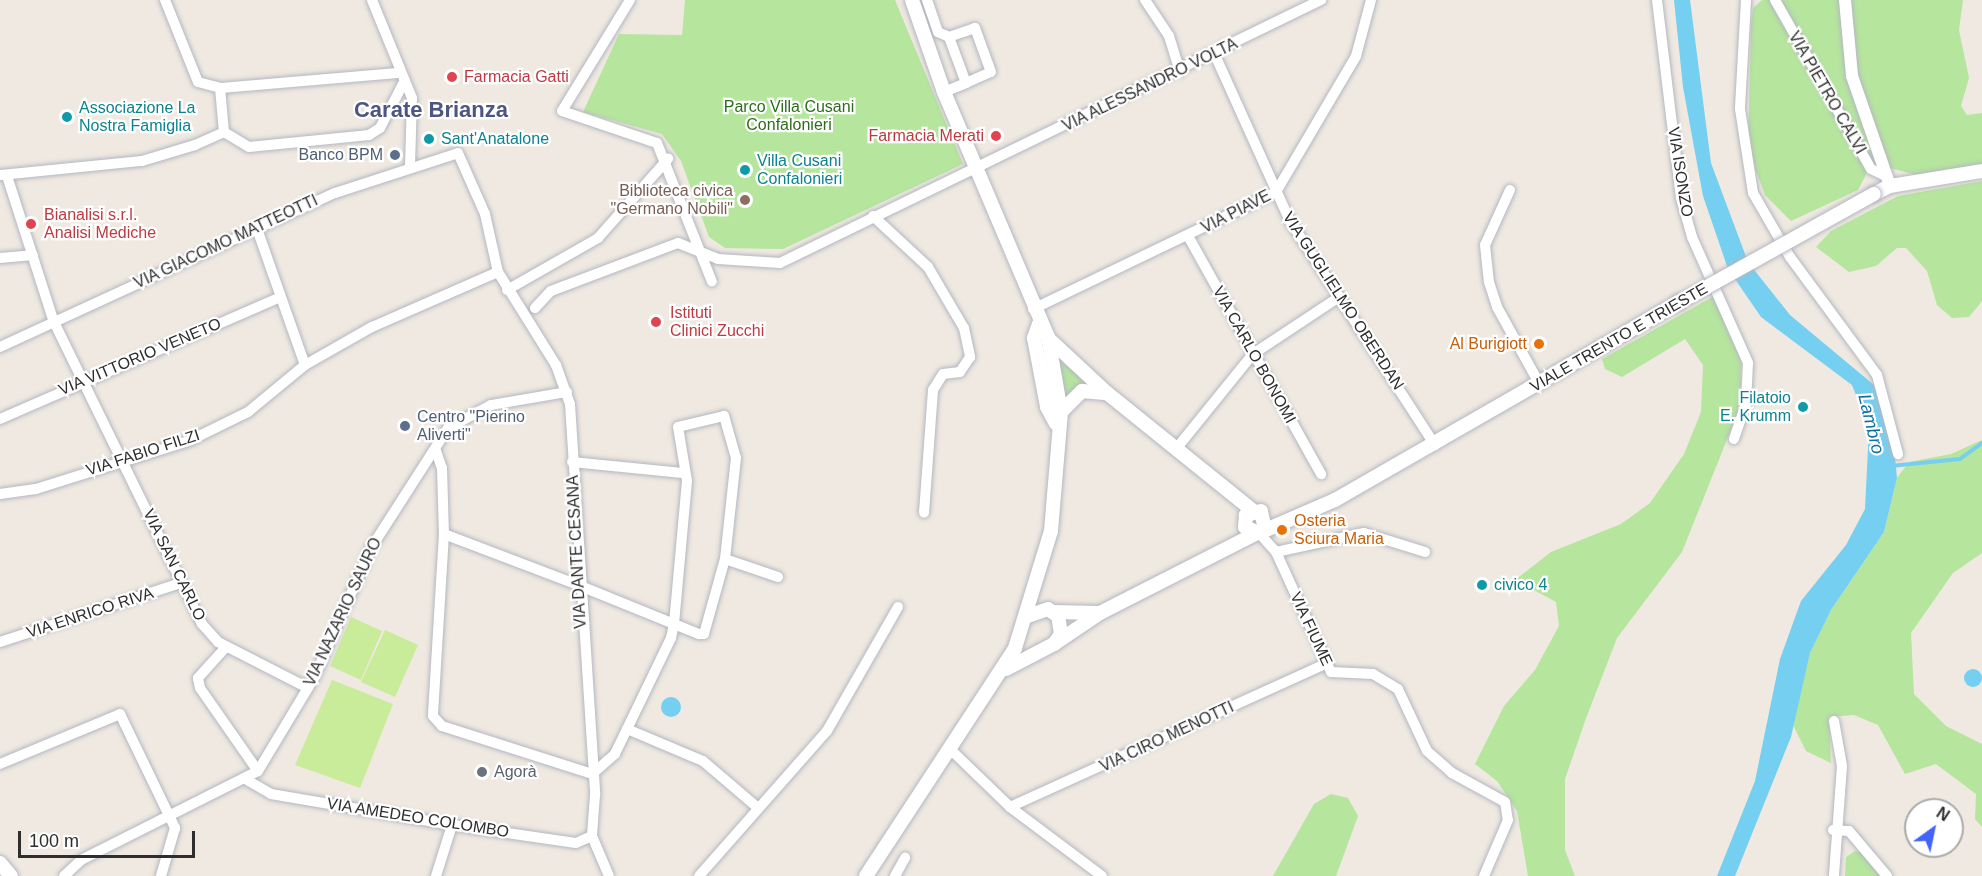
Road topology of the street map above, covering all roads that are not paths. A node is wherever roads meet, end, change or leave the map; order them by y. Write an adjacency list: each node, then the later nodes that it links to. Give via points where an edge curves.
1 (165, 0): 19 (street, via 198,82)
2 (372, 0): 16 (street)
3 (630, 0): 23 (street, via 562,111 639,134 657,143)
4 (912, 0): 20 (main road)
5 (927, 0): 13 (street, via 938,32)
6 (1144, 0): 15 (street, via 1169,36)
7 (1321, 0): 14 (street, VIA ALESSANDRO VOLTA)
8 (1371, 0): 30 (street, VIA PIAVE, via 1356,56)
9 (1657, 0): 58 (street, VIA ISONZO, via 1681,198 1692,237 1748,363 1746,404)
10 (1746, 0): 62 (street, via 1740,109 1753,193 1790,257 1886,390)
11 (1775, 0): 28 (street, VIA PIETRO CALVI, via 1870,169)
12 (1845, 0): 28 (street, via 1852,76)
13 (949, 37): 17 (street); 17 (street, via 975,28 991,72)
14 (1215, 55): 15 (street, VIA ALESSANDRO VOLTA); 30 (street, VIA GUGLIELMO OBERDAN)
15 (1180, 71): 24 (street, VIA ALESSANDRO VOLTA)
16 (398, 72): 18 (street); 19 (street)
17 (966, 83): 20 (street)
18 (403, 84): 21 (street, via 380,128 369,135 249,147); 25 (street, via 412,98)
19 (220, 88): 21 (street)
20 (944, 92): 24 (main road)
21 (224, 132): 27 (street, via 142,161)
22 (458, 153): 25 (street, VIA GIACOMO MATTEOTTI); 37 (street, VIA DANTE CESANA, via 485,214)
23 (668, 159): 34 (street); 39 (street, via 598,238)
24 (976, 164): 31 (street, VIA ALESSANDRO VOLTA); 44 (main road)
25 (410, 166): 32 (street, VIA GIACOMO MATTEOTTI)
26 (1982, 171): 28 (main road, VIALE TRENTO E TRIESTE)
27 (3, 175): 35 (street, VIA SAN CARLO)
28 (1888, 181): 53 (main road, VIALE TRENTO E TRIESTE, bridge, via 1874,194)
29 (1510, 190): 53 (street, via 1485,245 1489,282 1497,307)
30 (1276, 192): 33 (street, VIA PIAVE); 41 (street, VIA GUGLIELMO OBERDAN)
31 (873, 216): 34 (street, VIA ALESSANDRO VOLTA, via 780,263 728,261); 68 (street, via 928,267 964,328 970,357 960,372 943,374 933,390)
32 (256, 226): 40 (street); 45 (street, VIA GIACOMO MATTEOTTI)
33 (1188, 236): 44 (street, VIA PIAVE); 50 (street, VIA CARLO BONOMI)
34 (701, 251): 38 (street); 43 (street, VIA ALESSANDRO VOLTA, via 678,243 551,291)
35 (33, 255): 36 (street); 45 (street, VIA SAN CARLO)
36 (0, 258)
37 (498, 272): 39 (street, VIA DANTE CESANA); 51 (street, VIA FABIO FILZI, via 372,327)
38 (712, 282)
39 (507, 290): 42 (street, VIA DANTE CESANA)
40 (281, 297): 51 (street); 52 (street, VIA VITTORIO VENETO)
41 (1340, 297): 50 (street); 59 (street, VIA GUGLIELMO OBERDAN)
42 (514, 303): 43 (street); 47 (street, VIA DANTE CESANA)
43 (535, 308): 47 (street, VIA DANTE CESANA)
44 (1033, 309): 46 (main road)
45 (54, 322): 49 (street, VIA GIACOMO MATTEOTTI); 52 (street, VIA SAN CARLO)
46 (1039, 324): 48 (main road); 57 (main road, via 1034,338 1047,407)
47 (540, 337): 54 (street, VIA DANTE CESANA)
48 (1048, 337): 55 (main road); 57 (main road)
49 (0, 347)
50 (1253, 354): 60 (street); 66 (street, VIA CARLO BONOMI)
51 (305, 365): 63 (street, VIA FABIO FILZI, via 248,412 191,440)
52 (84, 382): 56 (street, VIA VITTORIO VENETO); 63 (street, VIA SAN CARLO)
53 (1540, 385): 59 (main road, VIALE TRENTO E TRIESTE)
54 (567, 392): 61 (street, VIA NAZARIO SAURO, via 473,411 448,428); 64 (street, VIA DANTE CESANA)
55 (1107, 393): 57 (main road, via 1082,392); 60 (main road)
56 (0, 418)
57 (1058, 418): 78 (main road, via 1051,531)
58 (1734, 439)
59 (1435, 445): 69 (main road, VIALE TRENTO E TRIESTE)
60 (1176, 449): 70 (main road, via 1232,494)
61 (436, 451): 72 (street, via 442,468); 91 (street, VIA NAZARIO SAURO, via 371,548)
62 (1898, 454)
63 (123, 458): 67 (street, VIA FABIO FILZI, via 36,489); 79 (street, VIA SAN CARLO)
64 (572, 462): 65 (street); 80 (street, VIA DANTE CESANA)
65 (682, 473): 76 (street, via 678,427 724,416 736,458); 85 (street, via 687,481)
66 (1321, 474)
67 (0, 494)
68 (924, 513)
69 (1302, 513): 70 (main road, VIALE TRENTO E TRIESTE); 71 (main road)
70 (1251, 516): 71 (main road); 71 (main road); 75 (main road)
71 (1260, 532): 73 (street, VIA FIUME); 75 (main road)
72 (444, 534): 80 (street); 97 (street, via 433,706 442,726)
73 (1276, 552): 74 (street, via 1365,533); 89 (street, VIA FIUME)
74 (1425, 552)
75 (1215, 553): 83 (main road)
76 (725, 559): 77 (street); 85 (street, via 706,631 699,634)
77 (778, 577)
78 (1038, 582): 82 (main road); 84 (main road)
79 (181, 583): 86 (street, VIA ENRICO RIVA); 88 (street, VIA SAN CARLO, via 202,624)
80 (578, 585): 85 (street); 97 (street, VIA DANTE CESANA)
81 (898, 607): 100 (street, via 826,731)
82 (1051, 610): 83 (main road); 84 (main road); 87 (main road, via 1062,628)
83 (1100, 613): 87 (main road)
84 (1023, 623): 87 (main road, via 1026,640); 90 (main road)
85 (674, 624): 93 (street, via 666,656)
86 (0, 642)
87 (1048, 646): 90 (main road)
88 (226, 647): 91 (street, VIA SAN CARLO); 96 (street, via 198,678 200,688)
89 (1325, 664): 99 (street, VIA CIRO MENOTTI); 116 (street, VIA FIUME, via 1331,672 1373,674 1398,689 1427,751 1452,773 1505,802 1508,820)
90 (1006, 669): 94 (main road)
91 (308, 688): 96 (street, VIA NAZARIO SAURO)
92 (1834, 721): 103 (street, via 1842,766)
93 (627, 729): 97 (street, via 615,754); 100 (street, via 703,761)
94 (950, 749): 99 (street); 113 (main road)
95 (0, 764): 101 (street, via 120,714)
96 (258, 771): 98 (street, VIA NAZARIO SAURO)
97 (592, 774): 104 (street, VIA DANTE CESANA)
98 (247, 780): 101 (street, VIA NAZARIO SAURO); 102 (street, VIA AMEDEO COLOMBO, via 271,794)
99 (1010, 807): 115 (street)
100 (758, 808): 112 (street)
101 (168, 818): 108 (street, via 81,860); 109 (street, via 175,828)
102 (452, 825): 104 (street, VIA AMEDEO COLOMBO, via 576,843); 110 (street)
103 (1833, 830): 117 (street); 118 (street, via 1849,831)
104 (592, 836): 111 (street)
105 (905, 858): 114 (street)
106 (0, 862): 107 (main road)
107 (10, 876)
108 (64, 876)
109 (161, 876)
110 (436, 876)
111 (609, 876)
112 (699, 876)
113 (867, 876)
114 (895, 876)
115 (1102, 876)
116 (1484, 876)
117 (1834, 876)
118 (1887, 876)

